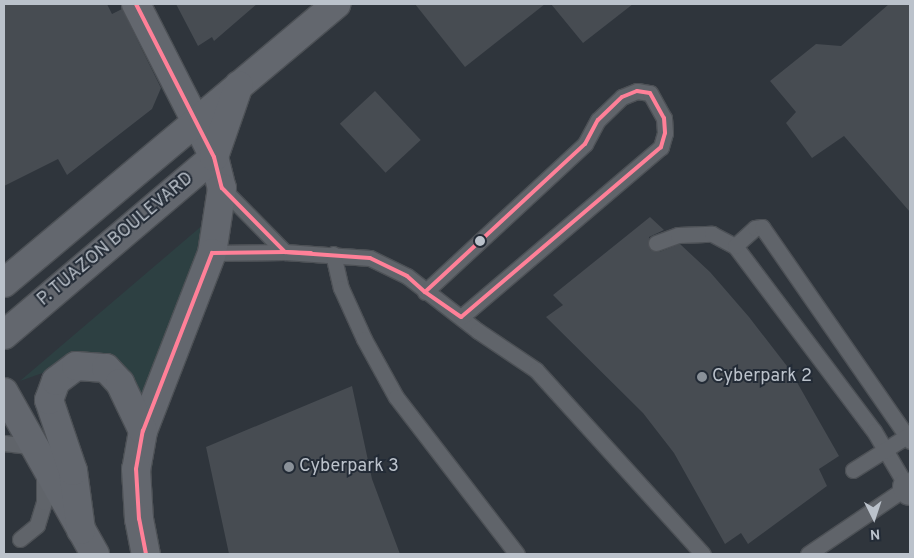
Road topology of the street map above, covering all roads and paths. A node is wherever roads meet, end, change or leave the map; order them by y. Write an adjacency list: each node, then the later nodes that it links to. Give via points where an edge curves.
1 (136, 4): 4 (street)
2 (337, 4): 3 (street)
3 (239, 83): 4 (street); 5 (street)
4 (197, 120): 5 (street); 12 (street)
5 (214, 157): 6 (street); 15 (street, P. TUAZON BOULEVARD)
6 (222, 188): 9 (lane); 10 (street)
7 (656, 243): 8 (lane, via 678,235 706,234 723,238)
8 (735, 246): 18 (lane, via 755,228 762,227); 20 (lane)
9 (285, 252): 10 (lane); 11 (lane)
10 (212, 253): 17 (street)
11 (333, 254): 13 (lane, via 370,258 388,265); 28 (lane, via 349,305 396,397)
12 (4, 283)
13 (425, 292): 14 (lane); 14 (lane, via 585,144 598,120 622,97 637,91 650,93 664,118 665,133 661,147)
14 (462, 317): 29 (lane, via 536,370)
15 (4, 335)
16 (4, 392): 21 (street)
17 (143, 431): 24 (street, via 120,383 106,368 76,366 56,381 49,400 73,471); 27 (street, via 136,470 138,519)
18 (909, 438): 20 (lane)
19 (4, 443): 21 (lane)
20 (885, 450): 22 (lane); 23 (lane)
21 (39, 455): 24 (street); 25 (lane, via 44,502 36,525)
22 (853, 470)
23 (909, 488): 30 (lane)
24 (81, 530): 26 (street)
25 (20, 539)
26 (95, 554)
27 (146, 554)
28 (517, 554)
29 (704, 554)
30 (808, 554)

